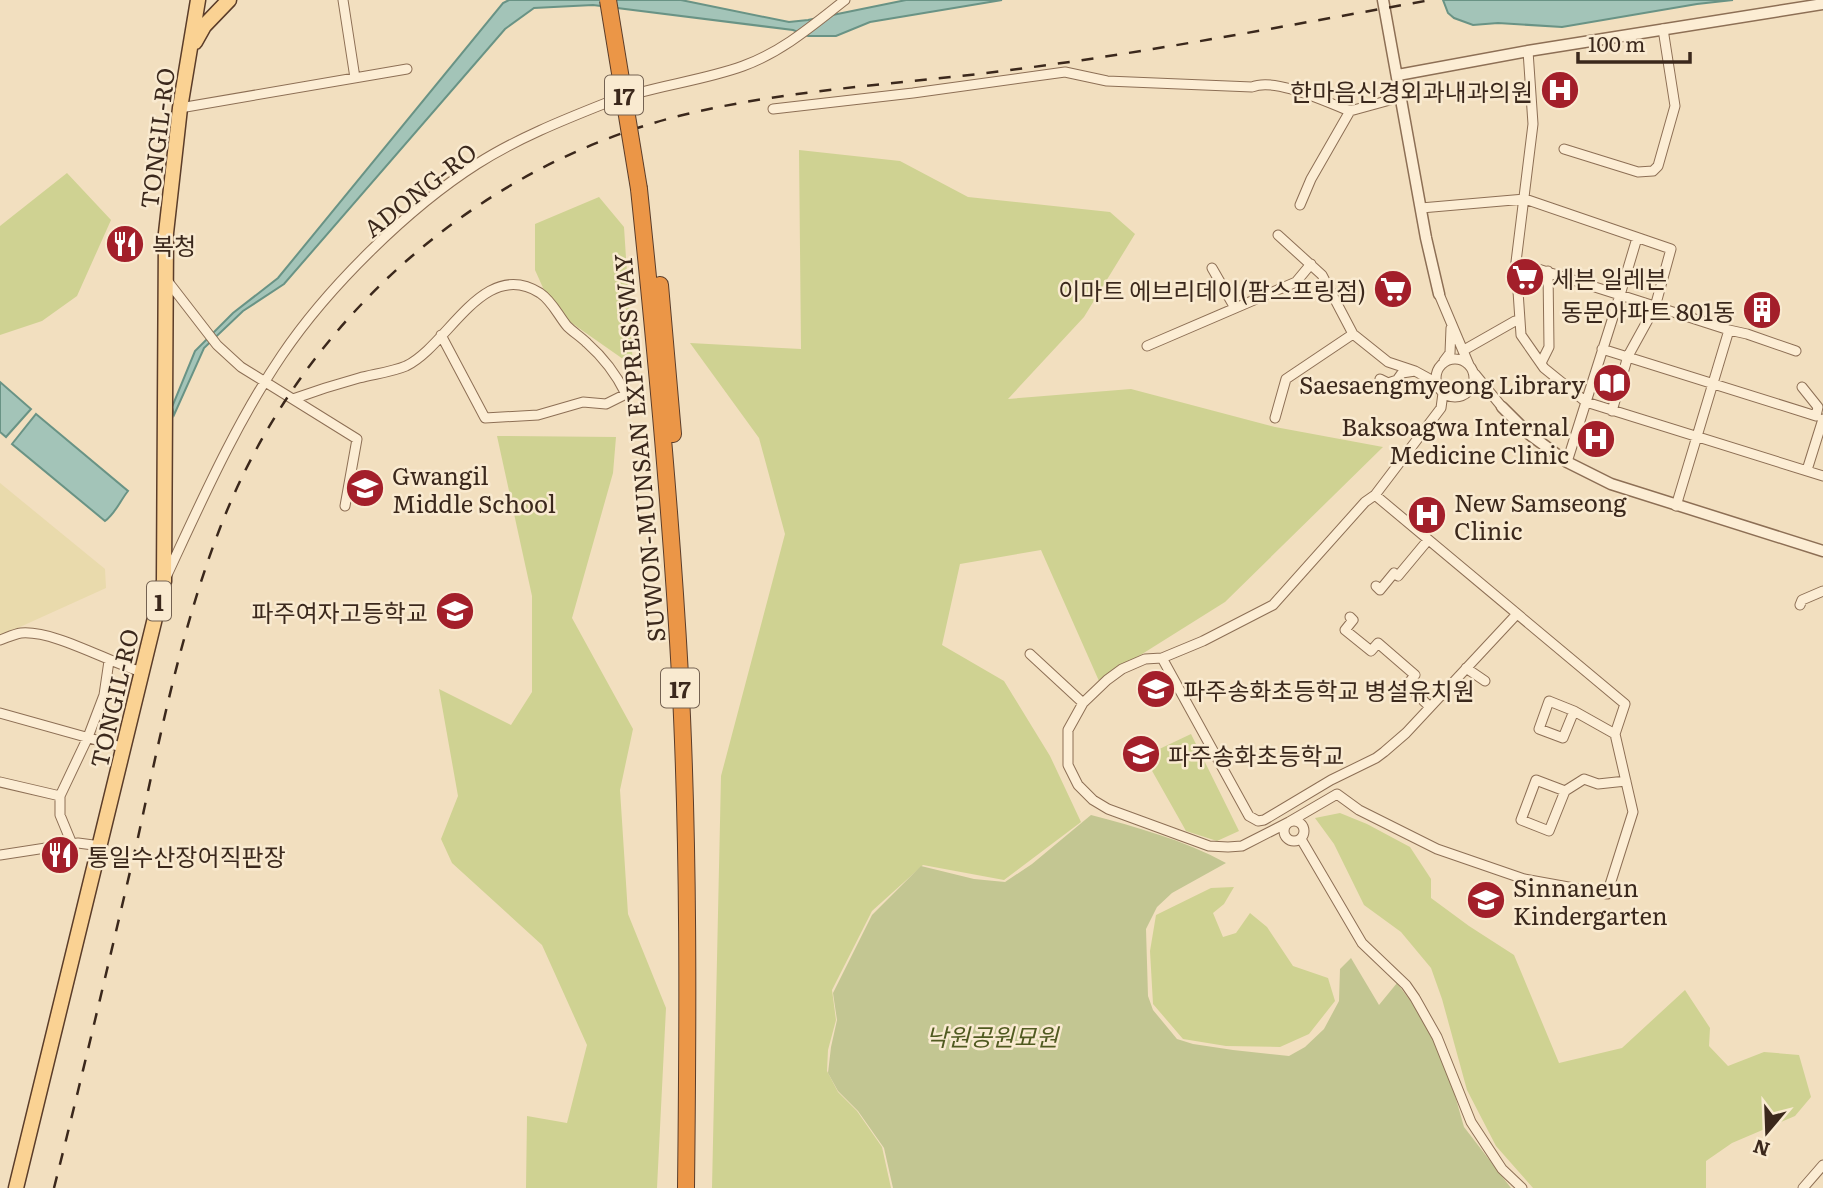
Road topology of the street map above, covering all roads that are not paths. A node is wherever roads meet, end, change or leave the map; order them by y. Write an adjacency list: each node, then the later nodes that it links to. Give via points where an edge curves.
1 (198, 0): 10 (main road, TONGIL-RO / 1)
2 (229, 0): 10 (main road, via 204,26)
3 (343, 0): 14 (street)
4 (608, 0): 20 (highway, SUWON-MUNSAN EXPRESSWAY / 17, bridge)
5 (618, 0): 20 (highway, SUWON-MUNSAN EXPRESSWAY / 17)
6 (845, 0): 50 (street, ADONG-RO, via 774,52 743,66 609,102 477,164 428,200 345,276)
7 (1383, 0): 13 (street)
8 (1823, 4): 9 (street)
9 (1663, 29): 11 (street); 19 (street, via 1675,106 1658,166 1638,172)
10 (191, 49): 16 (main road, TONGIL-RO / 1)
11 (1528, 51): 13 (street); 21 (street, via 1533,124)
12 (407, 69): 14 (street)
13 (1398, 75): 15 (street)
14 (355, 78): 16 (street)
15 (1401, 97): 18 (street); 23 (street)
16 (180, 108): 30 (main road, TONGIL-RO / 1, via 166,233)
17 (774, 108): 18 (street, via 1065,72 1107,81 1252,88 1267,84)
18 (1350, 111): 22 (street)
19 (1564, 149)
20 (644, 189): 107 (highway, SUWON-MUNSAN EXPRESSWAY / 17, via 680,677 687,956); 108 (highway, SUWON-MUNSAN EXPRESSWAY / 17, via 672,412 692,745)
21 (1525, 199): 23 (street); 25 (street); 26 (street)
22 (1300, 205)
23 (1421, 208): 31 (street)
24 (1278, 235): 27 (street)
25 (1637, 238): 32 (street); 33 (street, via 1671,249)
26 (1516, 262): 29 (street); 35 (street)
27 (1311, 264): 34 (street, via 1296,282); 38 (street, via 1322,275)
28 (1212, 268): 34 (street)
29 (1548, 271): 32 (street); 45 (street, via 1549,347)
30 (166, 279): 50 (street, via 217,345); 72 (main road, TONGIL-RO / 1)
31 (1439, 294): 36 (street)
32 (1620, 295): 33 (street); 41 (street)
33 (1655, 307): 37 (street); 44 (street)
34 (1235, 308): 40 (street)
35 (1520, 321): 42 (street); 45 (street, via 1521,335)
36 (1451, 327): 42 (street); 46 (street, via 1450,353)
37 (1729, 330): 43 (street); 52 (street)
38 (1353, 334): 48 (street, via 1388,362); 61 (street, via 1286,379)
39 (441, 335): 39 (street, via 485,418 538,415 583,402 606,404 626,394 604,360 567,326 541,293 526,287 511,284 491,289); 57 (street, via 405,366)
40 (1147, 346)
41 (1602, 349): 44 (street); 58 (street)
42 (1464, 350): 47 (street)
43 (1796, 351)
44 (1628, 356): 52 (street); 60 (street)
45 (1541, 363): 58 (street)
46 (1441, 365): 47 (street, via 1458,359); 51 (street)
47 (1471, 367): 54 (street, via 1474,380); 55 (street)
48 (1415, 371): 49 (street, via 1388,383); 51 (street)
49 (1380, 379)
50 (265, 382): 57 (street); 72 (street, ADONG-RO)
51 (1437, 383): 56 (street)
52 (1712, 383): 53 (street, via 1816,416 1818,407); 63 (street)
53 (1802, 387)
54 (1470, 389): 55 (street); 56 (street, via 1462,396)
55 (1487, 391): 59 (street)
56 (1448, 395): 67 (street)
57 (293, 399): 68 (street, via 357,439)
58 (1586, 402): 60 (street); 64 (street)
59 (1502, 407): 64 (street)
60 (1612, 411): 63 (street)
61 (1275, 418)
62 (1823, 419): 65 (street)
63 (1698, 437): 65 (street); 69 (street)
64 (1567, 462): 69 (street, via 1611,484)
65 (1807, 470): 66 (street)
66 (1823, 476)
67 (1375, 495): 70 (street); 80 (street, via 1273,606)
68 (345, 506)
69 (1676, 506): 71 (street)
70 (1428, 540): 73 (street, via 1398,576 1394,573 1380,590); 76 (street)
71 (1823, 551)
72 (164, 581): 84 (main road, TONGIL-RO / 1)
73 (1376, 586)
74 (1823, 591): 75 (street)
75 (1800, 605)
76 (1516, 615): 83 (street); 91 (street, via 1625,704)
77 (1350, 617): 88 (street, via 1353,620 1345,630 1371,651 1378,643 1415,675 1407,685)
78 (0, 640): 81 (street, via 21,633 48,636)
79 (1030, 654): 87 (street)
80 (1162, 659): 87 (street, via 1145,659 1122,669); 94 (street, via 1253,819 1271,818)
81 (109, 661): 82 (street); 92 (street, via 104,695)
82 (123, 666): 84 (street); 86 (street)
83 (1466, 668): 85 (street); 88 (street)
84 (142, 672): 86 (main road, TONGIL-RO / 1)
85 (1485, 681)
86 (137, 694): 93 (main road, TONGIL-RO / 1)
87 (1083, 703): 100 (street, via 1069,730 1068,765 1078,785 1108,809 1209,846 1242,846)
88 (1430, 707): 94 (street, via 1376,758)
89 (1574, 711): 89 (street, via 1563,738 1539,729 1549,701); 91 (street)
90 (0, 713): 92 (street)
91 (1615, 734): 95 (street)
92 (88, 737): 93 (street); 99 (street)
93 (125, 748): 103 (main road, TONGIL-RO / 1)
94 (1331, 779): 98 (street)
95 (1626, 781): 97 (street, via 1598,784 1584,779); 98 (street, via 1633,812 1606,894 1524,879 1437,849)
96 (0, 782): 99 (street)
97 (1564, 791): 97 (street, via 1536,780 1521,820 1549,831)
98 (1337, 794): 100 (street)
99 (60, 796): 102 (street, via 60,815)
100 (1289, 822): 101 (street, via 1303,825); 101 (street, via 1286,836 1291,841)
101 (1301, 839): 109 (street, via 1356,935 1415,998 1437,1037 1471,1122 1502,1168)
102 (72, 844): 103 (street); 104 (street)
103 (101, 846): 106 (main road, TONGIL-RO / 1)
104 (0, 855)
105 (1823, 1165): 110 (street)
106 (16, 1188)
107 (685, 1188)
108 (694, 1188)
109 (1522, 1188)
110 (1803, 1188)

